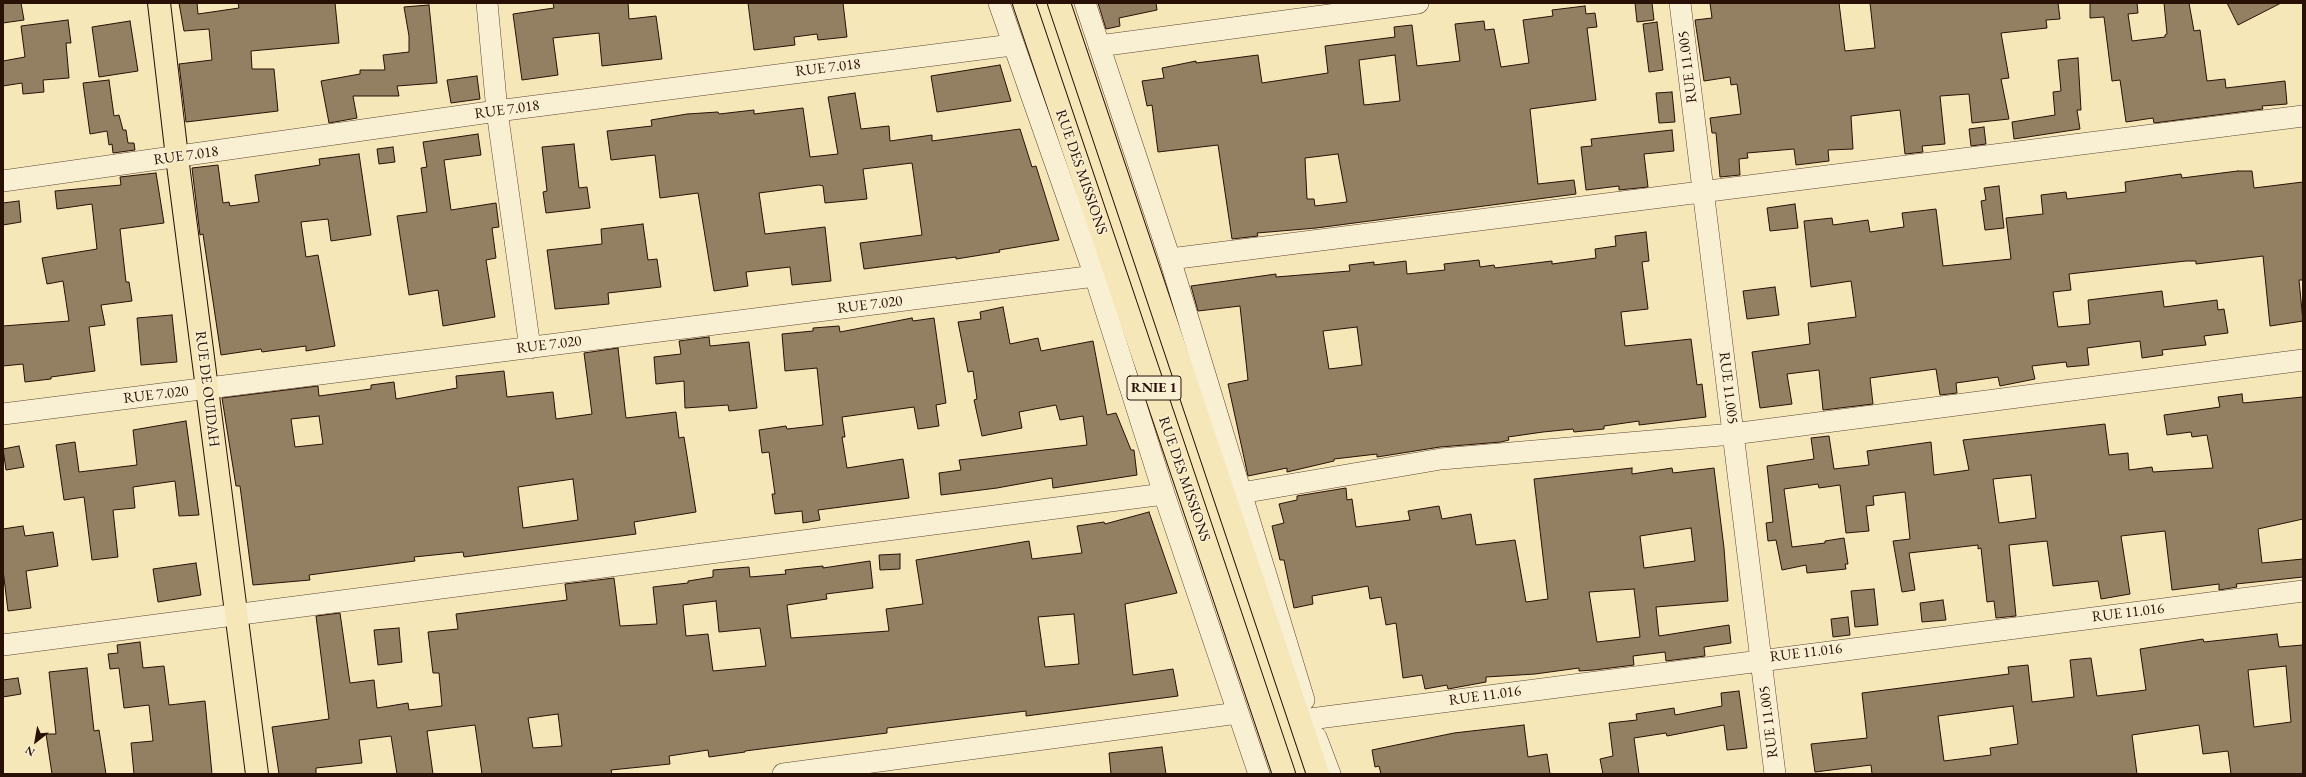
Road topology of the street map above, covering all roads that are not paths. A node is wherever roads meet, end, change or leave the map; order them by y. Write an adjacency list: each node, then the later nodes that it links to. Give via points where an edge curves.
1 (159, 3): 13 (main road, RUE DE OUIDAH)
2 (487, 3): 11 (street)
3 (999, 3): 9 (street)
4 (1024, 3): 34 (main road, RUE DES MISSIONS / RNIE 1)
5 (1059, 3): 35 (main road, RNIE 1)
6 (1085, 3): 10 (street)
7 (1418, 3): 10 (street)
8 (1680, 3): 15 (street, RUE 11.005)
9 (1012, 45): 11 (street, RUE 7.018); 17 (street)
10 (1100, 46): 16 (street)
11 (497, 111): 13 (street, RUE 7.018); 18 (street)
12 (2303, 116): 15 (street)
13 (177, 157): 14 (street, RUE 7.018); 20 (main road, RUE DE OUIDAH)
14 (3, 181)
15 (1703, 192): 16 (street); 22 (street, RUE 11.005)
16 (1170, 259): 23 (street)
17 (1095, 276): 18 (street, RUE 7.020); 24 (street)
18 (530, 348): 20 (street, RUE 7.020)
19 (2303, 360): 22 (street)
20 (207, 389): 21 (street, RUE 7.020); 26 (main road, RUE DE OUIDAH)
21 (3, 414)
22 (1733, 434): 23 (street, via 1441,459); 28 (street, RUE 11.005)
23 (1241, 493): 30 (street)
24 (1164, 494): 26 (street); 29 (street)
25 (2303, 591): 28 (street, RUE 11.016)
26 (237, 615): 27 (street); 31 (main road, RUE DE OUIDAH)
27 (3, 645)
28 (1761, 659): 30 (street, RUE 11.016); 37 (street, RUE 11.005)
29 (1238, 713): 32 (street); 33 (street)
30 (1310, 719): 36 (street)
31 (258, 774)
32 (783, 774)
33 (1259, 774)
34 (1284, 774)
35 (1318, 774)
36 (1330, 774)
37 (1775, 774)

